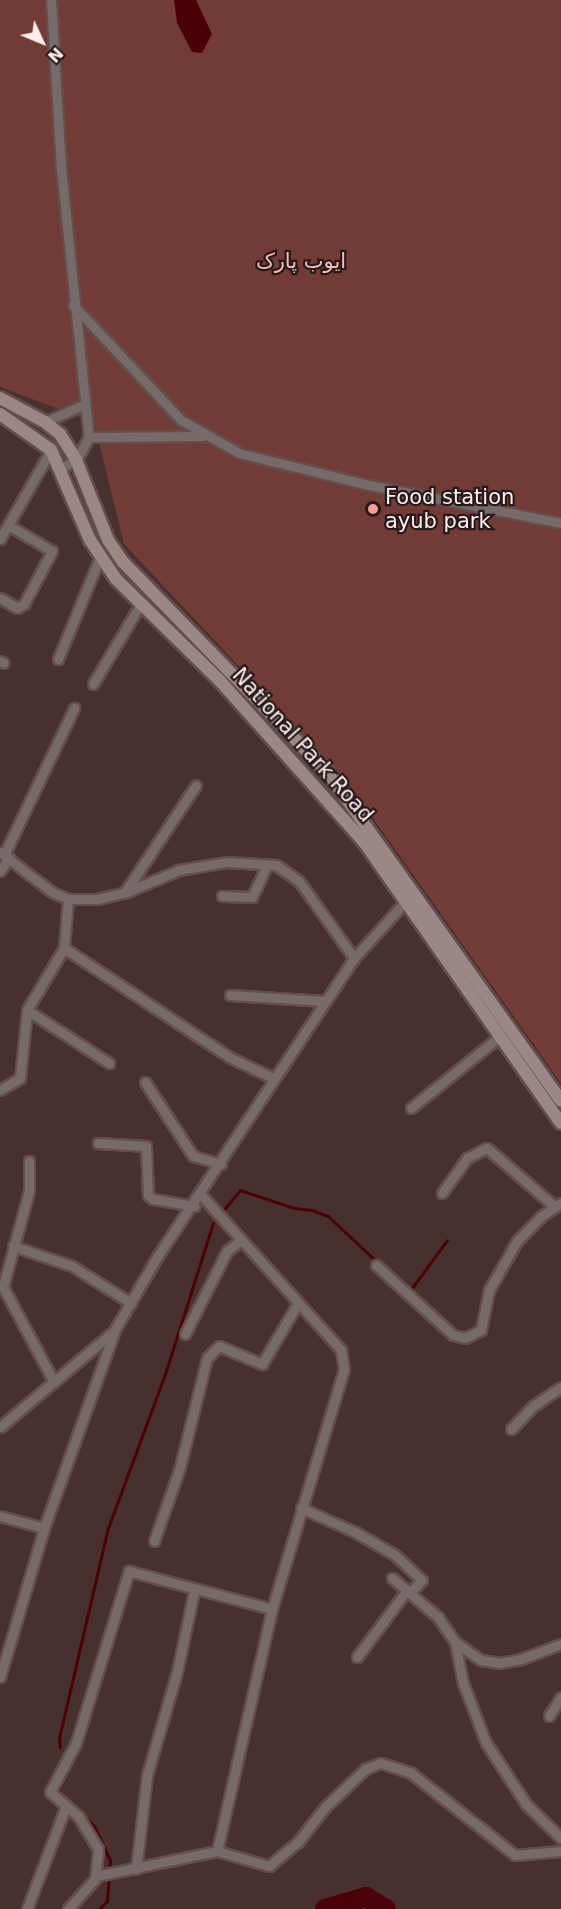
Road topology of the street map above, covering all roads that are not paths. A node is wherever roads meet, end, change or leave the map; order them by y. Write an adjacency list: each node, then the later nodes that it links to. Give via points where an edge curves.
1 (51, 0): 2 (street)
2 (73, 305): 3 (street); 4 (street)
3 (90, 325): 4 (street); 9 (street, via 181,420)
4 (77, 333): 6 (street)
5 (0, 398): 8 (main road, National Park Road)
6 (85, 404): 8 (street); 10 (street)
7 (0, 414): 11 (main road, National Park Road)
8 (45, 422): 12 (main road, National Park Road, via 60,434)
9 (205, 436): 10 (street); 14 (street, via 238,453 364,484)
10 (89, 437): 12 (street)
11 (51, 450): 13 (main road, National Park Road); 15 (street)
12 (76, 460): 13 (street); 23 (main road, National Park Road, via 93,507 123,562)
13 (61, 468): 17 (main road, National Park Road)
14 (561, 523)
15 (8, 525): 16 (street); 18 (street, via 52,551 24,604 17,608)
16 (0, 539)
17 (100, 557): 19 (main road, National Park Road); 20 (street)
18 (0, 598)
19 (141, 603): 21 (street); 24 (main road, National Park Road, via 222,682)
20 (58, 659)
21 (93, 684)
22 (74, 708): 26 (street)
23 (314, 759): 24 (main road); 37 (main road, National Park Road, via 355,807)
24 (303, 770): 32 (main road, National Park Road, via 364,842)
25 (196, 784): 29 (street)
26 (4, 855): 28 (street); 31 (street, via 52,892)
27 (267, 865): 29 (street, via 227,862 179,870); 30 (street, via 252,897); 34 (street, via 276,865 299,881)
28 (0, 871)
29 (125, 892): 31 (street, via 97,899)
30 (222, 896)
31 (68, 899): 33 (street)
32 (405, 902): 34 (street); 39 (main road, National Park Road)
33 (64, 948): 38 (street); 42 (street, via 229,1057)
34 (354, 958): 36 (street)
35 (230, 994): 36 (street)
36 (325, 1001): 42 (street)
37 (497, 1008): 39 (main road); 45 (main road, National Park Road)
38 (27, 1010): 41 (street); 44 (street, via 20,1078)
39 (485, 1017): 40 (main road, National Park Road)
40 (499, 1037): 46 (street); 47 (main road, National Park Road)
41 (109, 1063)
42 (273, 1078): 50 (street)
43 (145, 1082): 50 (street, via 193,1156)
44 (0, 1090)
45 (561, 1101)
46 (411, 1108)
47 (561, 1123)
48 (98, 1143): 54 (street, via 146,1146 148,1195)
49 (29, 1161): 56 (street, via 28,1191)
50 (221, 1164): 52 (street)
51 (442, 1193): 53 (street, via 467,1158 487,1149)
52 (201, 1196): 54 (street); 55 (street)
53 (558, 1205): 57 (street, via 517,1241 489,1290 481,1330 465,1338 453,1335)
54 (194, 1206): 58 (street)
55 (241, 1240): 59 (street); 61 (street, via 227,1251)
56 (13, 1246): 58 (street, via 72,1266); 62 (street, via 3,1287)
57 (376, 1265)
58 (131, 1303): 60 (street)
59 (298, 1303): 66 (street, via 341,1350 344,1369); 69 (street, via 262,1364 219,1346 207,1358 180,1467)
60 (114, 1330): 62 (street); 68 (street)
61 (185, 1334)
62 (54, 1382): 64 (street)
63 (561, 1387): 65 (street, via 533,1406)
64 (2, 1423)
65 (511, 1429)
66 (301, 1508): 72 (street, via 356,1532 395,1555 422,1580); 73 (street)
67 (0, 1516): 68 (street)
68 (44, 1528): 77 (street)
69 (154, 1541)
70 (392, 1578): 72 (street)
71 (194, 1591): 73 (street); 80 (street, via 129,1571 76,1743 50,1792); 84 (street, via 177,1672 147,1775)
72 (409, 1591): 74 (street, via 438,1617); 76 (street)
73 (272, 1609): 82 (street)
74 (455, 1642): 75 (street, via 481,1660 499,1663); 81 (street, via 463,1683 486,1743 526,1804)
75 (561, 1644)
76 (357, 1657)
77 (0, 1677)
78 (561, 1696): 79 (street)
79 (549, 1716)
80 (66, 1806): 85 (street, via 96,1840); 86 (street)
81 (561, 1838)
82 (217, 1851): 83 (street, via 269,1866 298,1842 325,1808 365,1769 381,1763 411,1773 515,1855); 84 (street)
83 (561, 1851)
84 (136, 1869): 85 (street)
85 (96, 1876): 87 (street)
86 (27, 1909)
87 (68, 1909)

